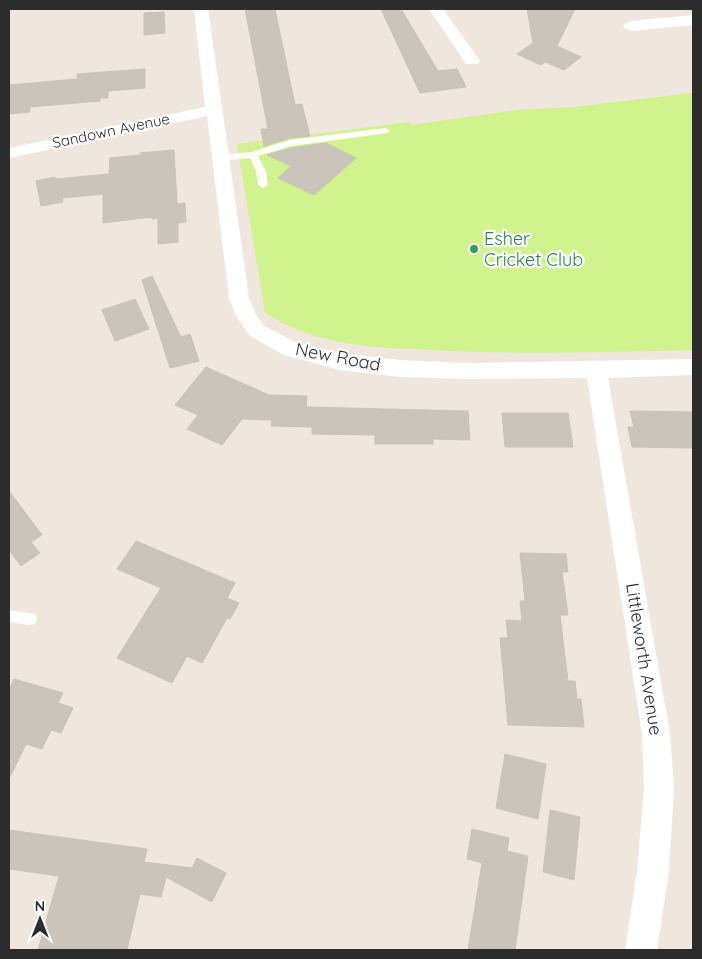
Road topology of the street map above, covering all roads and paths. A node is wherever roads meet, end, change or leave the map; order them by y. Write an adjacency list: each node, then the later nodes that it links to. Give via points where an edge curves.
1 (201, 9): 6 (street, New Road)
2 (436, 9): 5 (street, via 468,55)
3 (693, 20): 4 (street)
4 (631, 26)
5 (446, 54)
6 (213, 110): 8 (street, Sandown Avenue); 10 (street, New Road)
7 (385, 131): 9 (lane, via 290,143)
8 (9, 153)
9 (252, 155): 10 (lane); 11 (lane, via 261,171)
10 (220, 158): 13 (street, New Road, via 239,298 245,314 257,330 274,342 318,356 384,366 489,370)
11 (263, 185)
12 (693, 367): 13 (street, New Road)
13 (596, 369): 16 (street, Littleworth Avenue, via 656,734 659,796 653,871)
14 (9, 616): 15 (lane)
15 (30, 619)
16 (641, 950)

